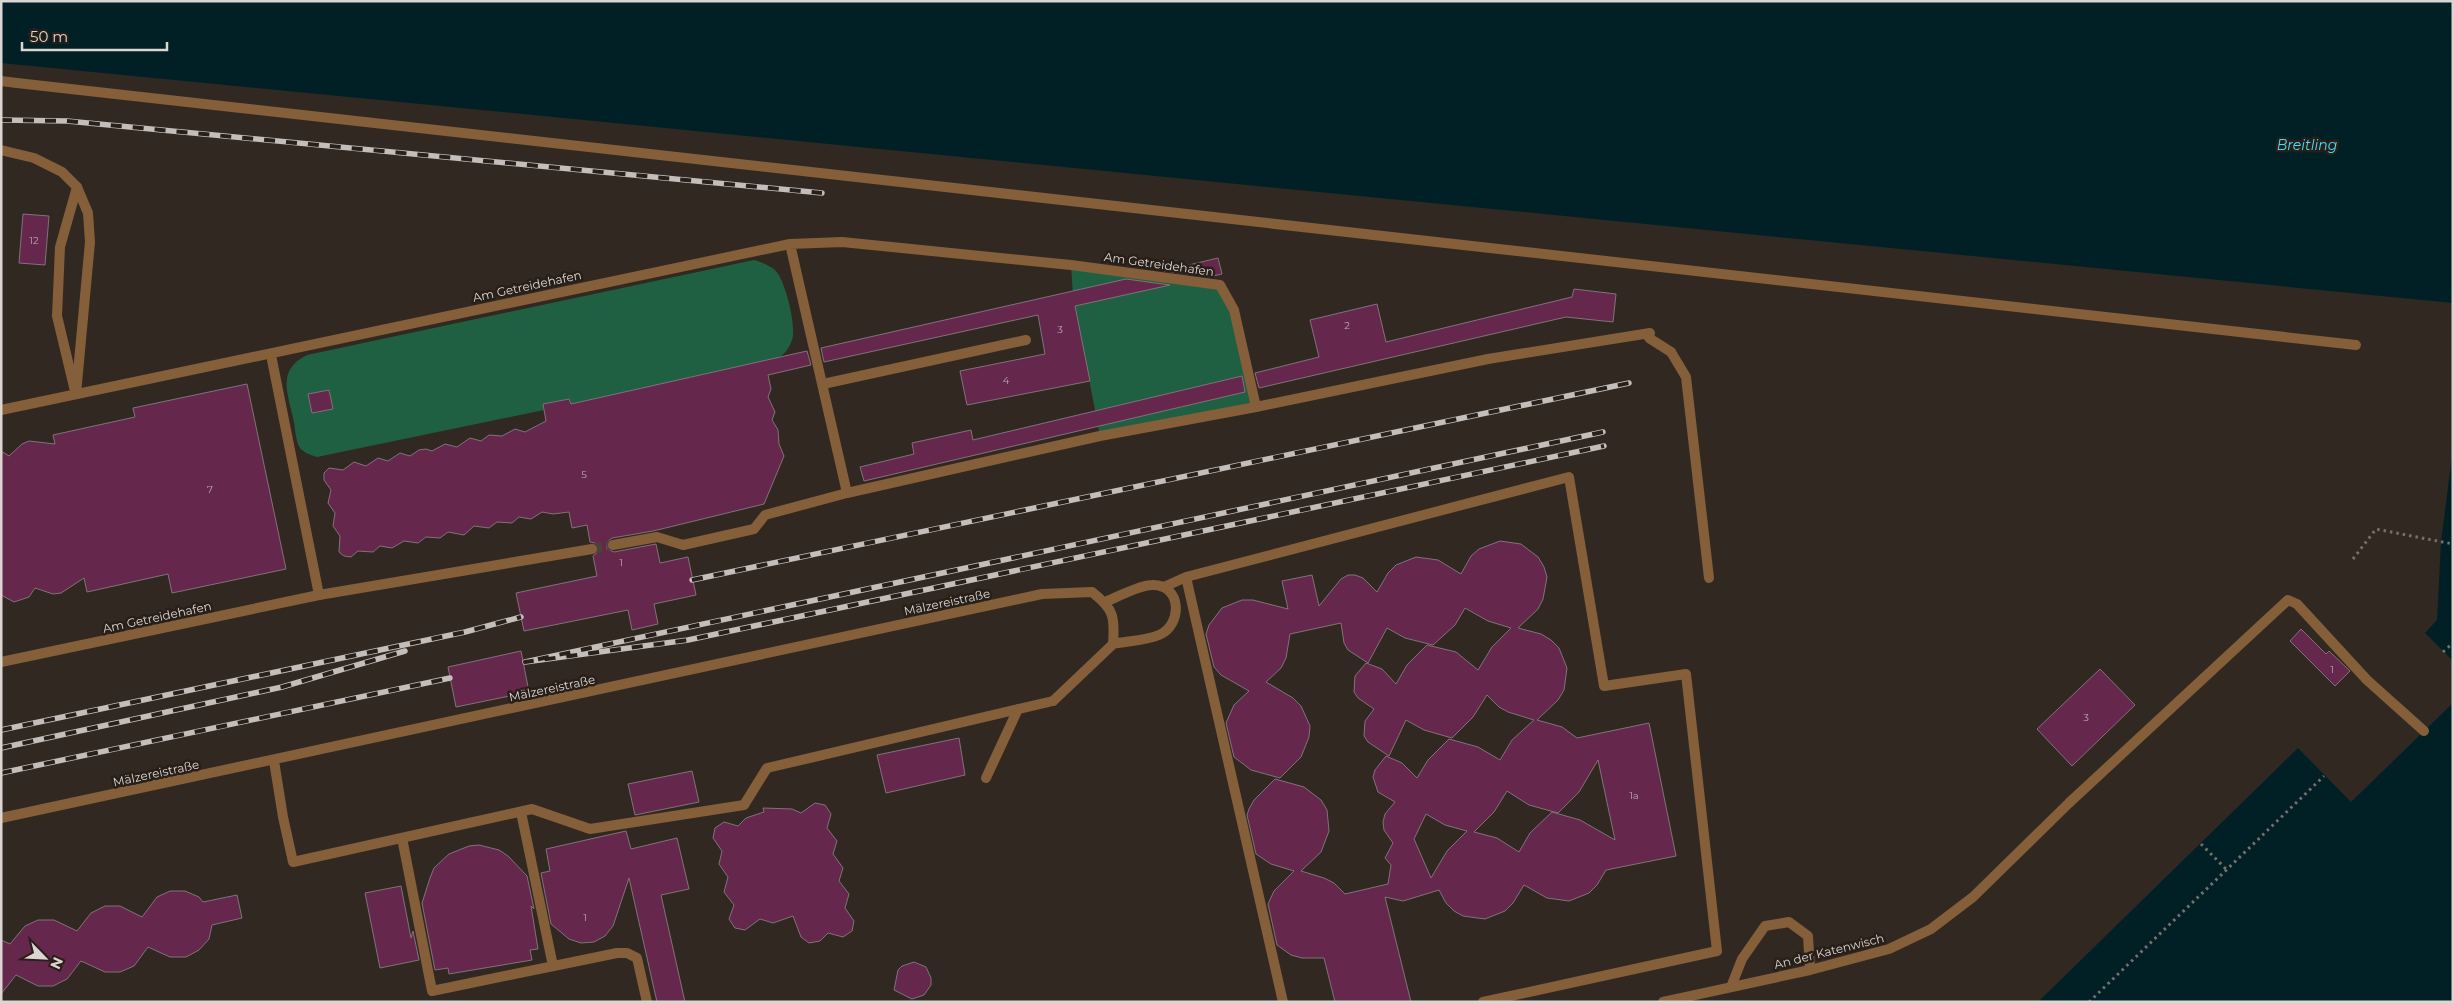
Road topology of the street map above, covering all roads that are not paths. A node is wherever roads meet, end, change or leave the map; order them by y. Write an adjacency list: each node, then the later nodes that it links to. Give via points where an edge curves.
1 (1, 81): 6 (street)
2 (1, 150): 3 (street, via 34,158 62,172)
3 (76, 187): 9 (street, via 88,214 90,242); 9 (street, via 60,248 57,316)
4 (790, 244): 7 (street, Am Getreidehafen); 8 (street); 10 (street, Am Getreidehafen, via 842,242 1071,265 1220,285 1234,310)
5 (1026, 340): 8 (street)
6 (2356, 345)
7 (271, 355): 9 (street, Am Getreidehafen); 18 (street)
8 (824, 384): 12 (street)
9 (76, 394): 11 (street, Am Getreidehafen)
10 (1256, 407): 12 (street, via 1100,436); 16 (street, via 1488,359 1650,333 1649,338 1671,352 1686,377)
11 (1, 410)
12 (847, 493): 13 (street, via 765,515 754,529 683,545 657,537)
13 (613, 545)
14 (592, 549): 18 (street, Am Getreidehafen)
15 (1186, 577): 17 (street); 33 (street); 34 (street, via 1569,477 1604,686 1686,674 1717,951)
16 (1709, 578)
17 (1164, 586): 19 (street, via 1150,584); 20 (street, via 1174,596 1177,612 1172,626 1159,635)
18 (319, 595): 21 (street, Am Getreidehafen)
19 (1105, 602): 20 (street, via 1114,618); 24 (street, Mälzereistraße, via 1092,592 1042,594)
20 (1113, 644): 22 (street, via 1053,701)
21 (1, 662)
22 (1018, 709): 25 (street); 26 (street, via 767,768 744,805 590,829 532,809)
23 (2424, 731): 30 (street, An der Katenwisch, via 2367,680 2297,604 2288,600 2070,802 1973,897 1931,928 1889,949)
24 (274, 761): 27 (street, Mälzereistraße); 28 (street, via 282,818 293,862)
25 (986, 778)
26 (521, 812): 28 (street); 29 (street)
27 (1, 818)
28 (402, 838): 29 (street, via 432,991)
29 (553, 966): 32 (street, via 627,953 637,958)
30 (1810, 970): 31 (street, An der Katenwisch); 31 (street, via 1808,936 1789,922 1765,926 1742,959)
31 (1731, 987): 35 (street, An der Katenwisch)
32 (648, 1002)
33 (1283, 1002)
34 (1483, 1002)
35 (1663, 1002)

